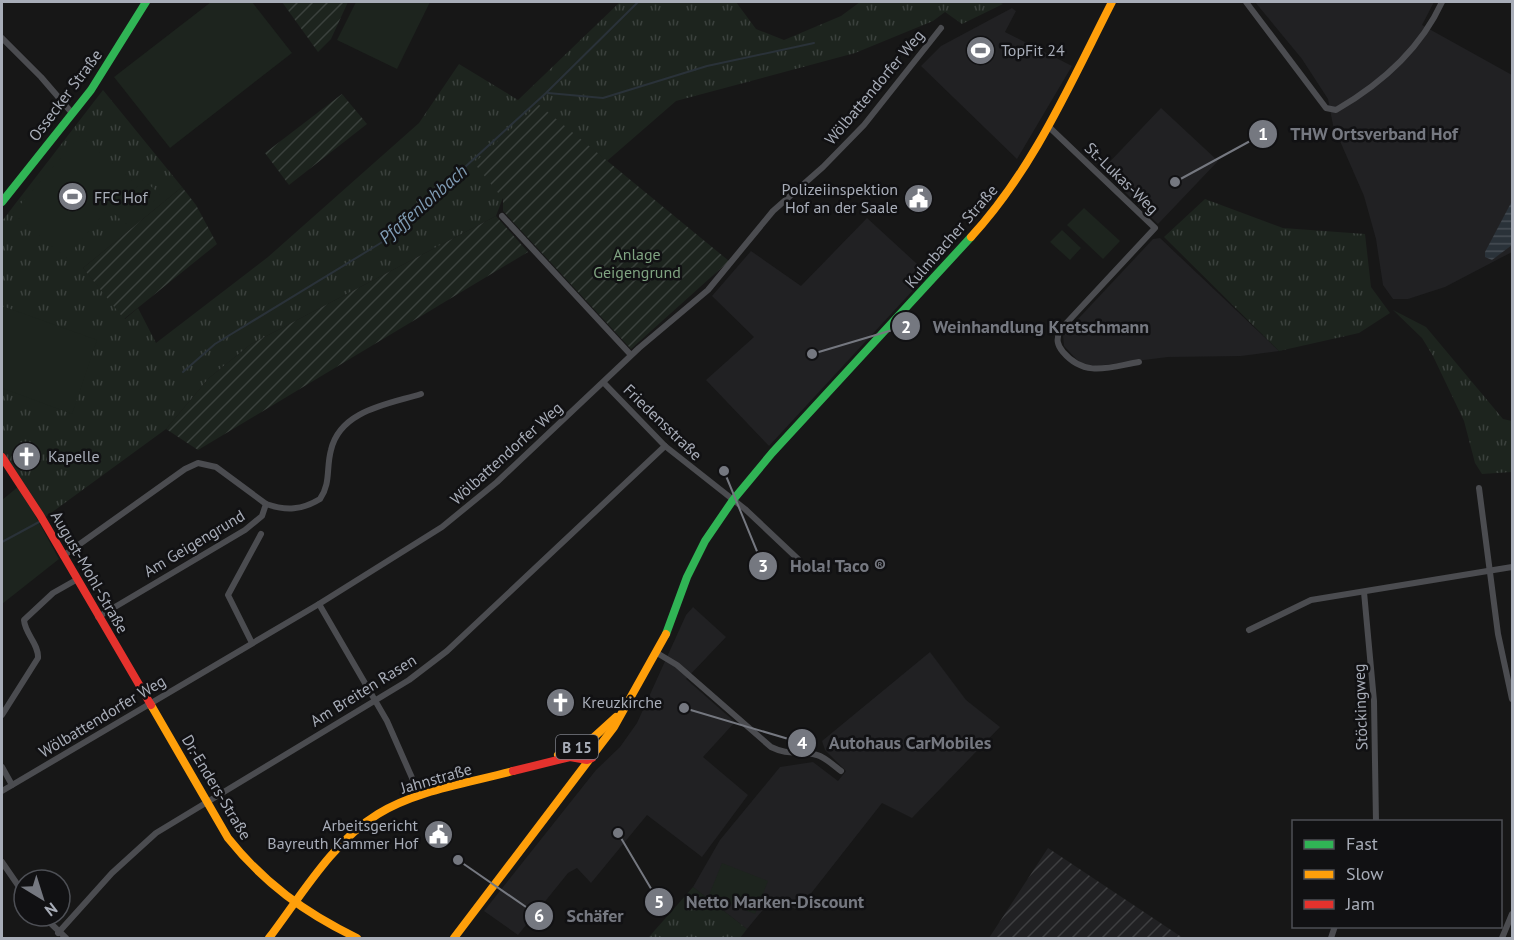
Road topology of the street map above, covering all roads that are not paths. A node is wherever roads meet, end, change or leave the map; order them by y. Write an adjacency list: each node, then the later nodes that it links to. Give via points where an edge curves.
1 (146, 2): 7 (main road, Ossecker Straße, via 91,90)
2 (1112, 2): 8 (main road, Kulmbacher Straße / B 15)
3 (1246, 2): 4 (street, via 1326,108 1336,110 1395,67 1416,45)
4 (1442, 2)
5 (941, 28): 11 (street, Wölbattendorfer Weg, via 864,125 773,211 708,290)
6 (2, 38): 7 (street)
7 (72, 113): 9 (main road, Ossecker Straße)
8 (1048, 126): 12 (street, St.-Lukas-Weg, via 1155,228 1060,330 1059,348 1077,366 1087,369); 20 (main road, Kulmbacher Straße / B 15, via 1009,193 981,229 772,453)
9 (2, 202)
10 (502, 216): 11 (street)
11 (632, 355): 13 (street, Wölbattendorfer Weg)
12 (1139, 362)
13 (604, 383): 15 (street, Friedensstraße); 29 (street, Wölbattendorfer Weg, via 442,527)
14 (422, 394): 21 (street, via 359,414 338,433 330,451 329,479 320,499 282,510)
15 (665, 446): 20 (street, Friedensstraße); 35 (street, Am Breiten Rasen, via 472,629 423,670)
16 (2, 457): 23 (main road, August-Mohl-Straße)
17 (198, 458): 18 (street, Am Geigengrund)
18 (207, 463): 21 (street, Am Geigengrund); 23 (street, via 185,469)
19 (1479, 488): 26 (street)
20 (733, 501): 24 (street, Friedensstraße); 33 (main road, Kulmbacher Straße / B 15, via 705,541)
21 (266, 504): 30 (street, Am Geigengrund, via 262,516 245,530)
22 (261, 534): 32 (street, Am Geigengrund, via 228,596)
23 (63, 556): 27 (main road, August-Mohl-Straße)
24 (799, 560)
25 (1512, 567): 26 (street)
26 (1490, 572): 28 (street); 34 (street)
27 (76, 580): 30 (main road, August-Mohl-Straße); 38 (street, via 53,593 24,620 38,658)
28 (1364, 592): 31 (street, via 1311,600); 47 (street, Stöckingweg, via 1371,654)
29 (319, 604): 32 (street, Wölbattendorfer Weg); 35 (street)
30 (98, 617): 36 (main road, August-Mohl-Straße)
31 (1249, 630)
32 (252, 643): 36 (street, Wölbattendorfer Weg)
33 (657, 653): 37 (main road, Kulmbacher Straße / B 15); 42 (street, via 677,665 771,747 785,754 819,755)
34 (1512, 699)
35 (375, 700): 45 (street, via 404,754); 46 (street, Am Breiten Rasen)
36 (149, 703): 43 (street, Wölbattendorfer Weg); 46 (main road, Dr.-Enders-Straße)
37 (624, 711): 39 (main road, Kulmbacher Straße / B 15); 41 (main road, B 15, via 581,745)
38 (2, 715)
39 (594, 757): 41 (main road, Jahnstraße / B 15, via 582,761 561,758); 57 (main road, Kulmbacher Straße)
40 (2, 767): 43 (street)
41 (522, 769): 45 (main road, Jahnstraße / B 15)
42 (841, 771)
43 (12, 785): 44 (street, Wölbattendorfer Weg)
44 (2, 791)
45 (420, 796): 50 (main road, Jahnstraße / B 15, via 363,824)
46 (205, 801): 50 (main road, Dr.-Enders-Straße, via 249,864); 53 (street, Am Breiten Rasen, via 156,833 112,873)
47 (1376, 820)
48 (2, 862): 49 (street)
49 (12, 877)
50 (293, 905): 55 (main road, Jahnstraße / B 15); 56 (main road, Dr.-Enders-Straße)
51 (1512, 914): 58 (street)
52 (54, 928): 53 (street)
53 (58, 933): 54 (street)
54 (66, 939)
55 (269, 939)
56 (357, 939)
57 (454, 939)
58 (1502, 939)

